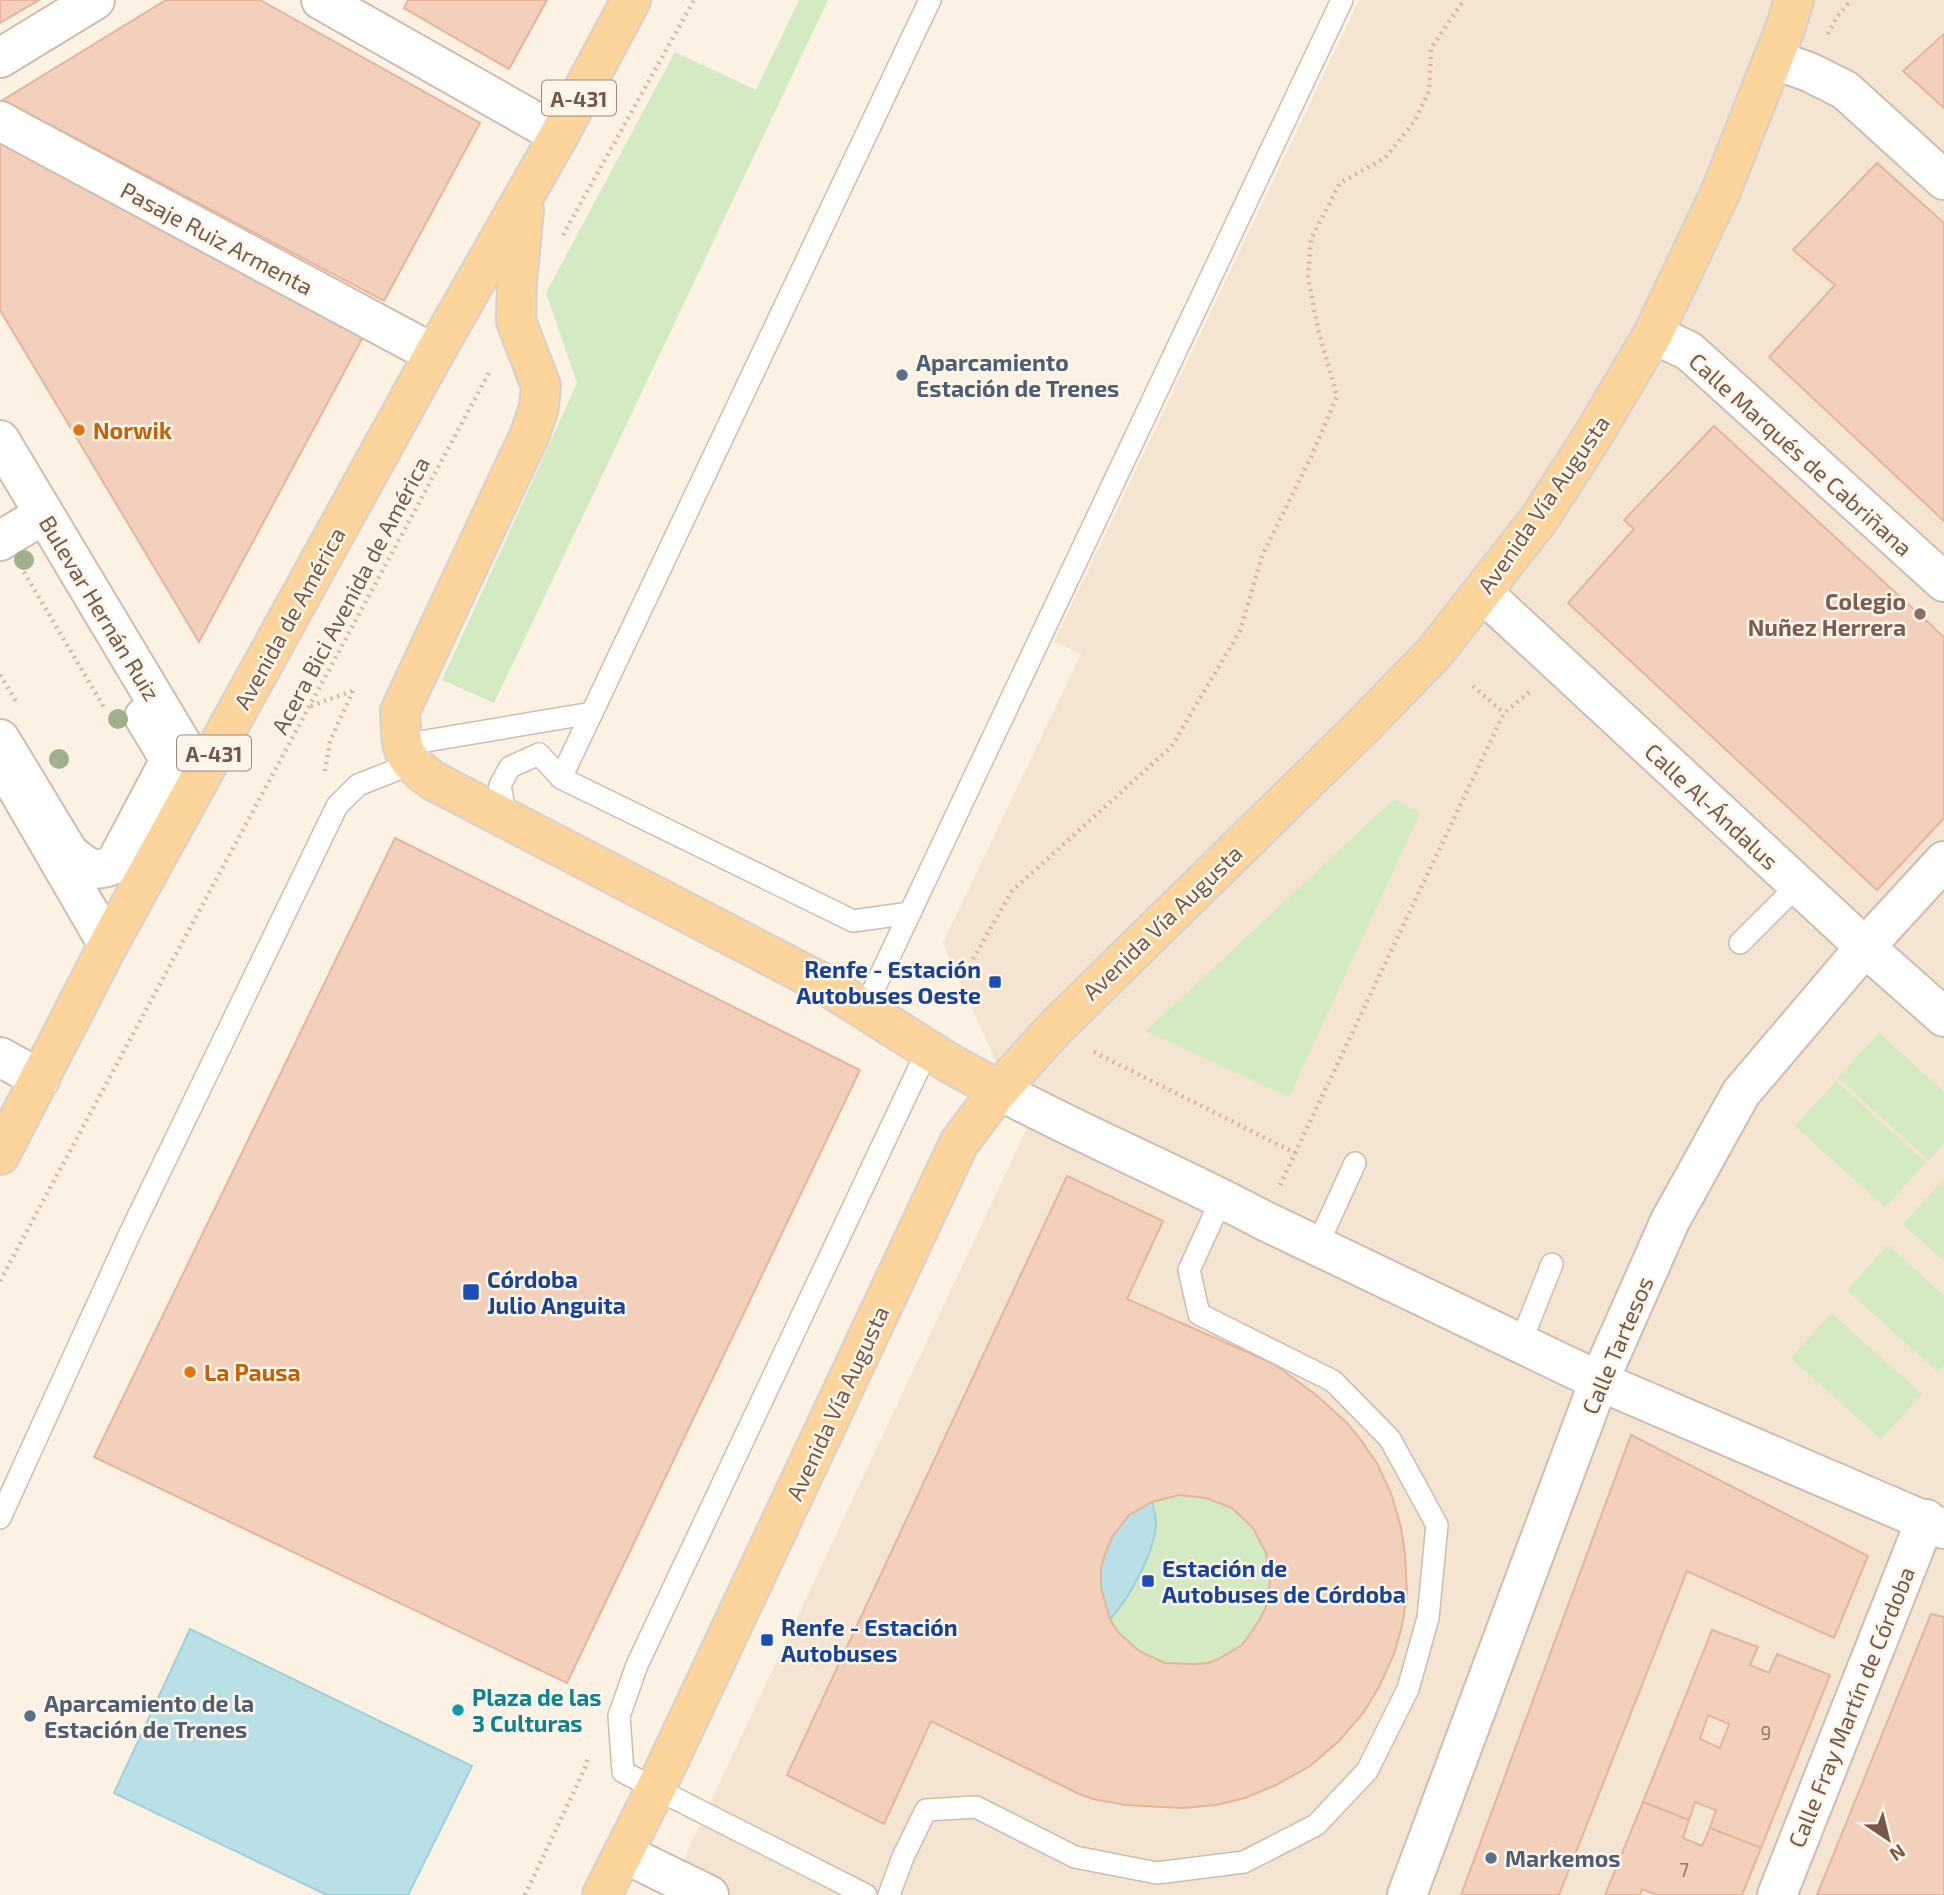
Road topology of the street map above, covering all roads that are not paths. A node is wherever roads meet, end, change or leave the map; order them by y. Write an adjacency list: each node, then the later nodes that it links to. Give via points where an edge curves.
1 (95, 0): 8 (street)
2 (321, 0): 10 (street)
3 (631, 0): 10 (main road, Avenida de América / A-431)
4 (930, 0): 20 (lane)
5 (1342, 0): 29 (lane)
6 (1815, 0): 7 (street)
7 (1784, 28): 11 (street, via 1810,72 1844,90); 13 (main road, Avenida Vía Augusta, via 1721,191)
8 (0, 58)
9 (0, 121): 14 (street, Pasaje Ruiz Armenta)
10 (559, 135): 12 (main road, Avenida de América / A-431)
11 (1944, 180)
12 (526, 195): 14 (main road, Avenida de América / A-431); 22 (main road, Avenida de América, via 516,321 541,386 539,408 400,711)
13 (1653, 334): 18 (street, Calle Marqués de Cabriñana, via 1689,351); 19 (main road, Avenida Vía Augusta, via 1539,519)
14 (434, 354): 24 (main road, Avenida de América / A-431)
15 (0, 440): 17 (street, Bulevar Hernán Ruiz)
16 (0, 473): 17 (street)
17 (19, 529): 21 (street, via 170,760 115,863 102,870 86,868 69,853); 24 (street, Bulevar Hernán Ruiz)
18 (1944, 582)
19 (1482, 592): 28 (street, Calle Al-Ándalus); 38 (main road, Avenida Vía Augusta, via 1435,652 1055,1027)
20 (592, 713): 22 (lane); 25 (lane)
21 (0, 739)
22 (406, 755): 26 (main road, via 432,780); 46 (lane, via 358,785 337,806 131,1231)
23 (0, 759): 31 (street)
24 (201, 776): 31 (main road, Avenida de América / A-431)
25 (561, 778): 26 (lane, via 539,754 510,767 500,785); 29 (lane, via 853,921)
26 (506, 818): 33 (main road, via 824,984)
27 (1944, 862): 32 (street, Calle Tartesos)
28 (1798, 885): 30 (lane); 32 (street, Calle Al-Ándalus)
29 (910, 913): 33 (lane)
30 (1740, 943)
31 (108, 945): 37 (main road, Avenida de América / A-431)
32 (1865, 947): 34 (street, Calle Al-Ándalus); 45 (street, Calle Tartesos, via 1741,1093 1670,1221)
33 (864, 1010): 35 (main road)
34 (1944, 1017)
35 (928, 1049): 38 (main road); 48 (lane, via 637,1665 619,1716 623,1772)
36 (0, 1057): 37 (street)
37 (40, 1079): 39 (main road, Avenida de América / A-431)
38 (999, 1090): 41 (street); 48 (main road, Avenida Vía Augusta, via 959,1143)
39 (0, 1155)
40 (1355, 1163): 42 (lane)
41 (1222, 1198): 42 (street); 53 (lane, via 1189,1270 1199,1314 1333,1381 1390,1439 1437,1525 1428,1618 1408,1689 1367,1771 1316,1825 1244,1862 1157,1873 1074,1857 976,1807 926,1810)
42 (1317, 1246): 44 (street)
43 (1552, 1264): 44 (lane)
44 (1520, 1344): 45 (street)
45 (1599, 1381): 47 (street); 54 (street, Calle Tartesos)
46 (0, 1518)
47 (1935, 1524): 55 (street, Calle Fray Martín de Córdoba)
48 (656, 1788): 49 (main road, Avenida Vía Augusta); 52 (lane)
49 (623, 1853): 50 (main road, Avenida Vía Augusta); 51 (street)
50 (602, 1895)
51 (709, 1895)
52 (866, 1895)
53 (890, 1895)
54 (1406, 1895)
55 (1777, 1895)

